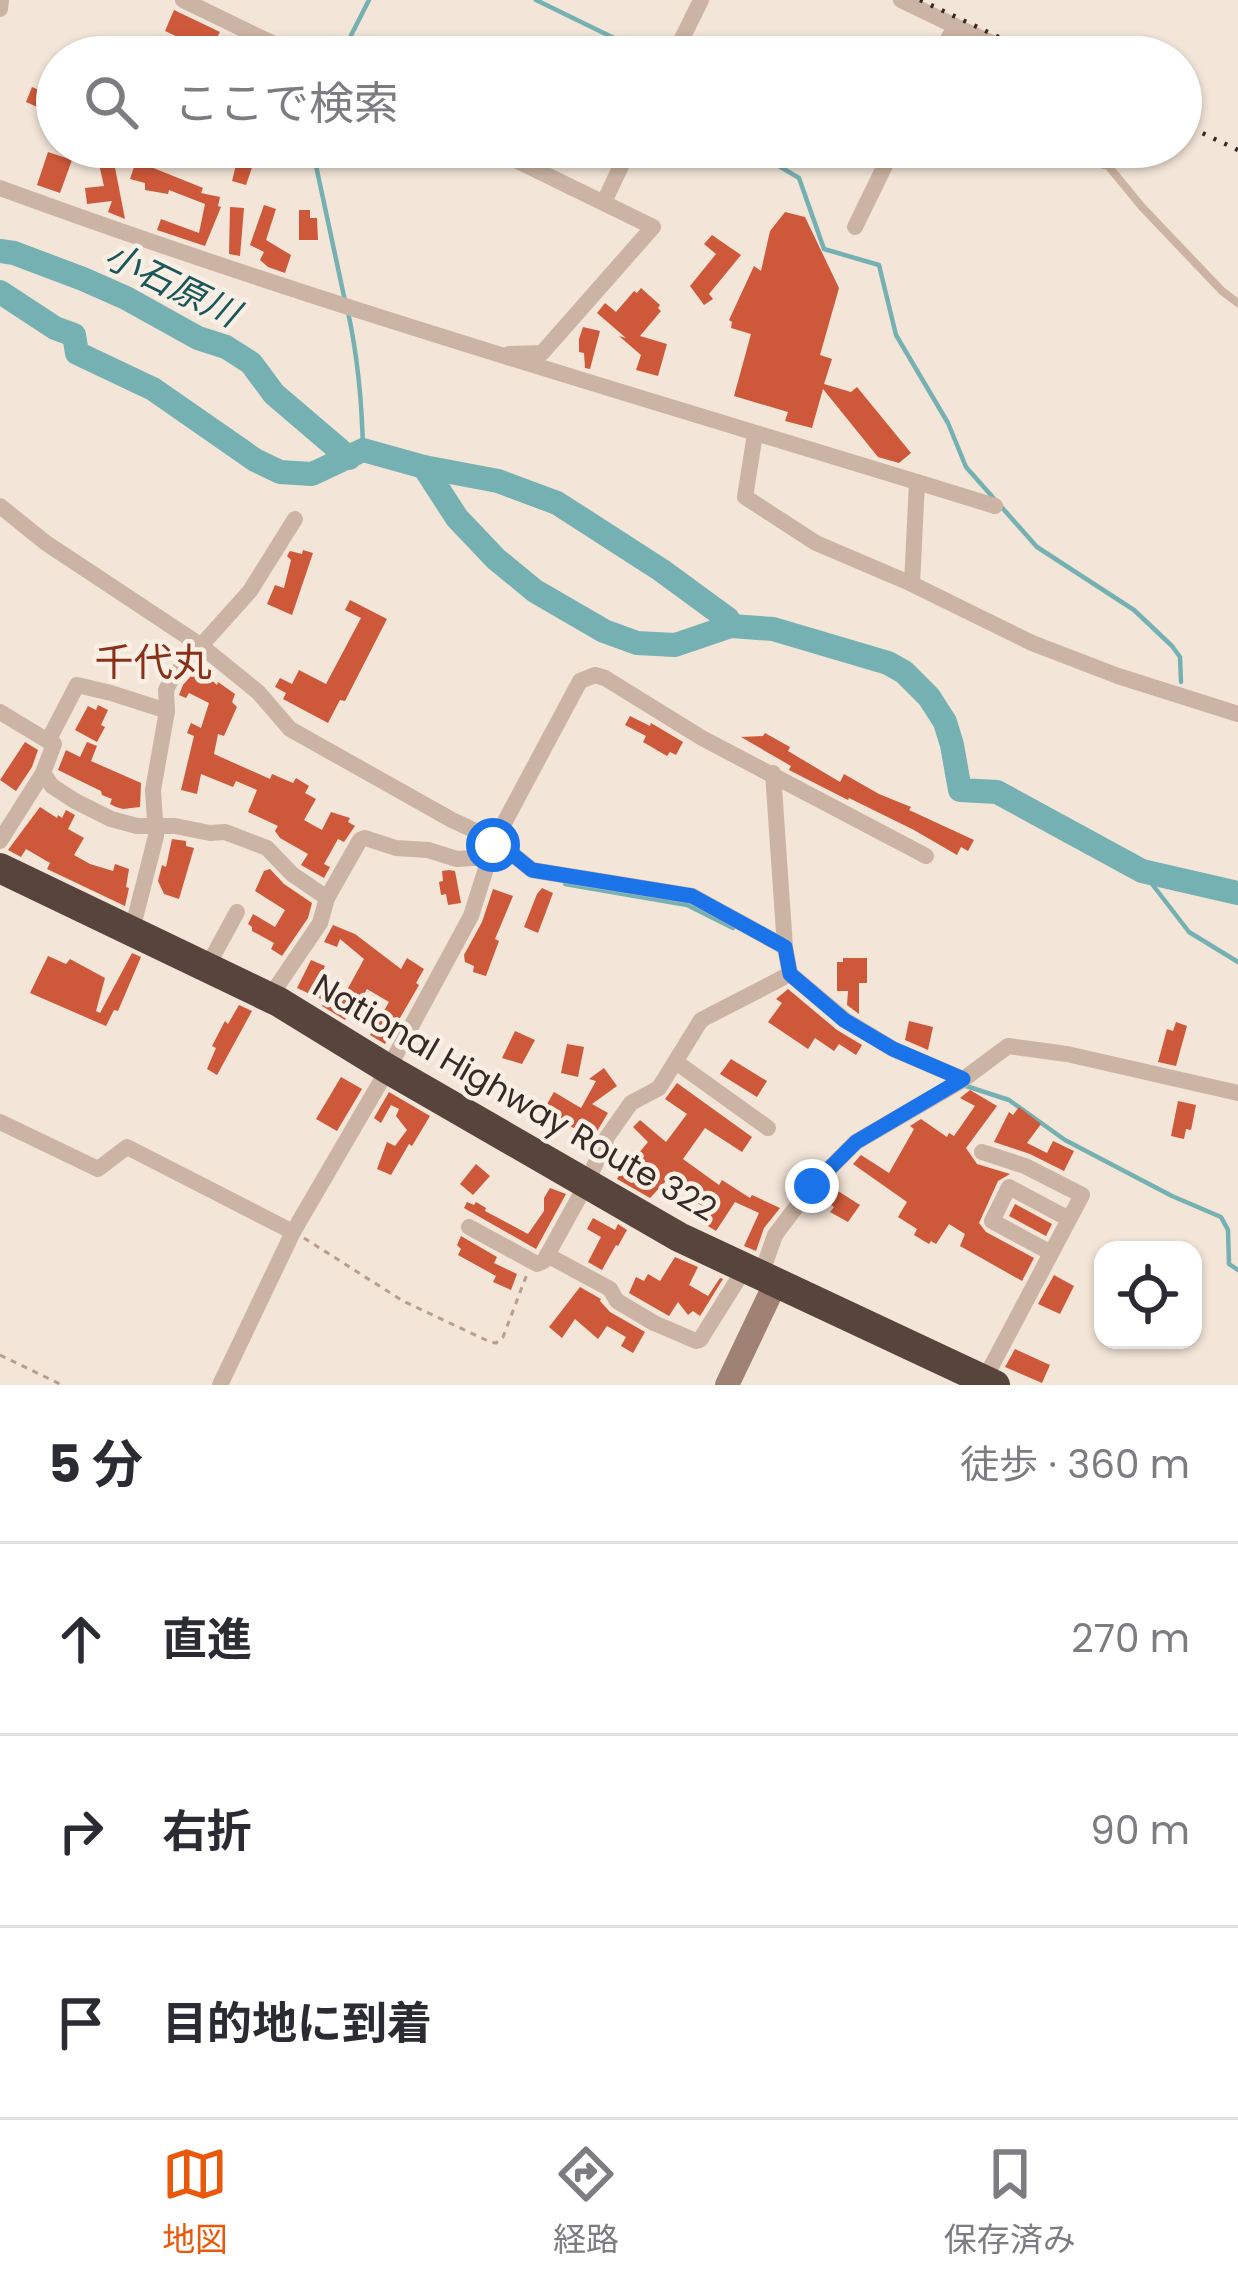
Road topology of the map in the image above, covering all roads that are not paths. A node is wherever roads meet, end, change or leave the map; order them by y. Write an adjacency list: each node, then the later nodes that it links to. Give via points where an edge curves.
1 (1, 0): 5 (street)
2 (183, 0): 7 (street)
3 (700, 0): 8 (street)
4 (901, 0): 6 (street)
5 (0, 9)
6 (955, 26): 9 (street); 10 (street)
7 (258, 36)
8 (683, 36)
9 (950, 36)
10 (977, 36)
11 (533, 168): 16 (street)
12 (620, 168): 16 (street)
13 (884, 168): 17 (street)
14 (1110, 168): 18 (lane)
15 (0, 188): 19 (street)
16 (604, 202): 19 (street, via 652,227 542,353)
17 (855, 227)
18 (1238, 303)
19 (496, 355): 20 (street)
20 (755, 434): 21 (street); 25 (street, via 746,497 817,543)
21 (917, 482): 23 (street); 25 (street)
22 (0, 506): 26 (street)
23 (995, 506)
24 (295, 519): 26 (street, via 250,591)
25 (912, 584): 29 (street, via 1032,644)
26 (198, 649): 27 (street, via 172,678); 35 (street, via 258,692 290,729)
27 (167, 711): 30 (street, via 77,685); 33 (street)
28 (0, 712): 30 (street)
29 (1238, 714)
30 (48, 741): 31 (street, via 54,744)
31 (43, 773): 33 (street, via 111,819); 34 (street)
32 (773, 773): 35 (street, via 595,675 580,681); 36 (street); 41 (street)
33 (154, 825): 38 (street, via 225,832 267,848); 40 (street)
34 (0, 841)
35 (492, 848): 38 (street, via 457,859 365,838); 41 (street, via 532,870 692,896); 46 (street, via 471,916)
36 (926, 856)
37 (0, 868): 40 (highway, National Highway Route 322)
38 (327, 898): 44 (street, via 320,923)
39 (237, 912): 42 (street)
40 (132, 929): 42 (highway, National Highway Route 322)
41 (785, 947): 43 (street)
42 (206, 967): 44 (highway, National Highway Route 322)
43 (787, 975): 45 (street, via 701,1020); 47 (street, via 893,1049)
44 (269, 998): 46 (highway, National Highway Route 322)
45 (676, 1062): 50 (street); 52 (street, via 659,1088 631,1103)
46 (388, 1069): 52 (highway, National Highway Route 322); 55 (street)
47 (963, 1079): 48 (street, via 1008,1046); 58 (street, via 856,1142 775,1235)
48 (1238, 1094)
49 (0, 1122): 55 (street, via 98,1169 127,1148)
50 (768, 1128)
51 (982, 1152): 53 (street, via 1082,1195)
52 (587, 1184): 57 (street); 58 (highway, National Highway Route 322)
53 (1069, 1219): 56 (street); 56 (street, via 1009,1187 992,1221)
54 (470, 1227): 57 (street)
55 (293, 1232): 60 (street)
56 (1051, 1253): 59 (street)
57 (539, 1258): 58 (street, via 697,1342)
58 (760, 1275): 59 (highway, National Highway Route 322); 61 (street)
59 (990, 1382)
60 (220, 1385)
61 (727, 1385)

